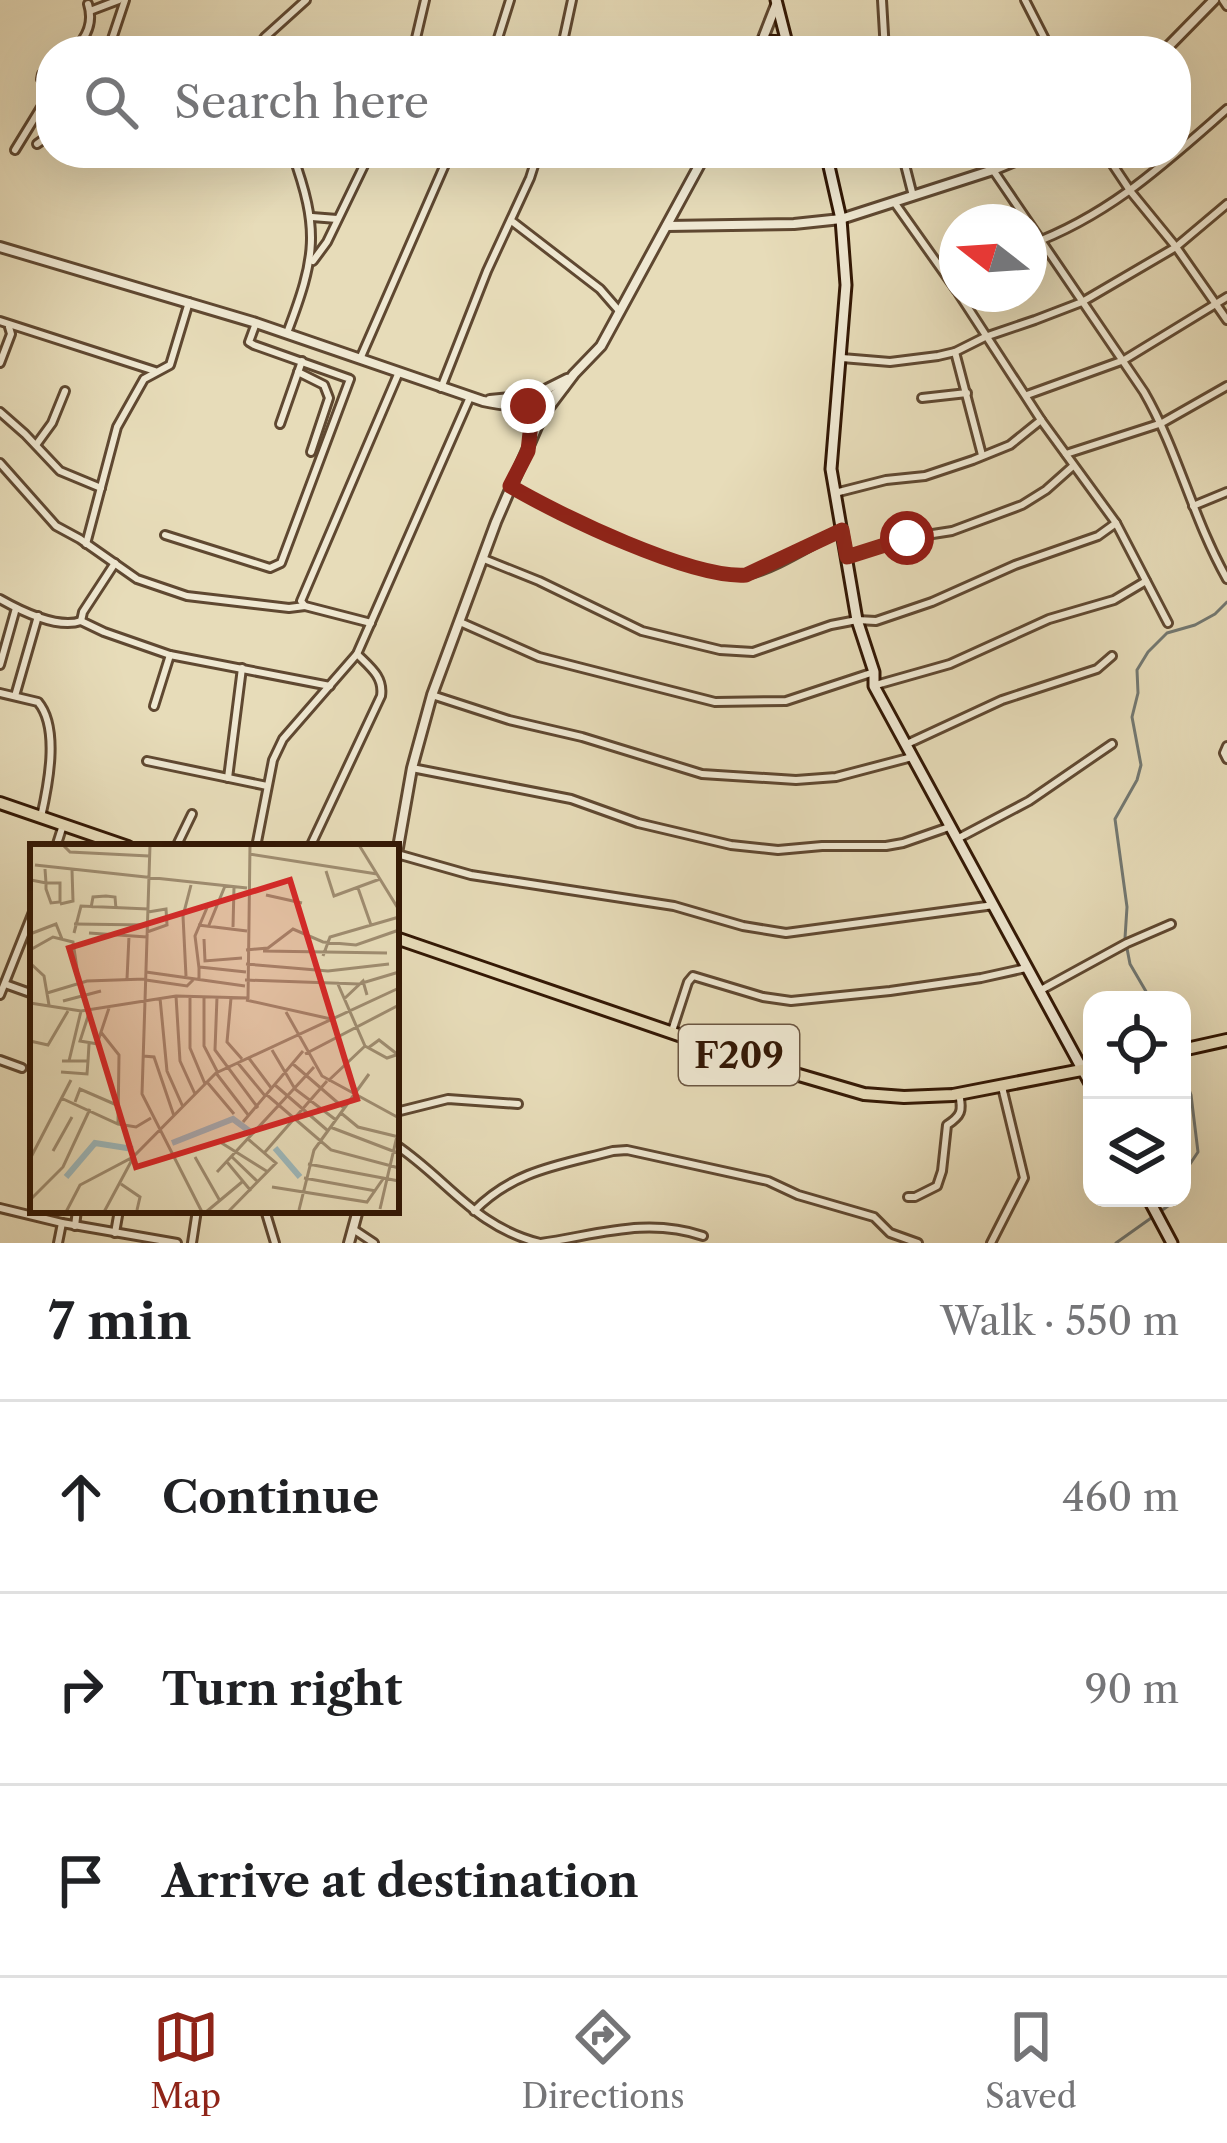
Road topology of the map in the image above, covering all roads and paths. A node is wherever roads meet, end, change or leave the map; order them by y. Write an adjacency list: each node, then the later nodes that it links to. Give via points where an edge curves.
1 (122, 0): 10 (street, via 89,7); 11 (street)
2 (306, 0): 12 (street)
3 (425, 0): 13 (street)
4 (510, 0): 14 (street)
5 (572, 0): 15 (street)
6 (882, 0): 18 (street)
7 (1025, 0): 19 (street)
8 (1221, 2): 20 (street)
9 (776, 3): 16 (street); 17 (main road)
10 (85, 36)
11 (112, 36)
12 (266, 36)
13 (417, 36)
14 (499, 36)
15 (564, 36)
16 (764, 36)
17 (785, 36)
18 (884, 36)
19 (1043, 36)
20 (1181, 36)
21 (1227, 109): 23 (street)
22 (36, 116): 24 (street)
23 (1191, 140)
24 (15, 150)
25 (297, 168): 41 (street)
26 (363, 168): 42 (street)
27 (443, 168): 64 (street)
28 (533, 168): 44 (street)
29 (698, 168): 45 (street)
30 (829, 168): 43 (main road)
31 (906, 168): 37 (street)
32 (998, 168): 35 (street)
33 (1115, 168): 36 (street)
34 (1159, 168): 36 (street)
35 (993, 170): 37 (street); 39 (street)
36 (1131, 192): 46 (street); 49 (street)
37 (913, 196): 38 (street)
38 (894, 202): 43 (street); 50 (street)
39 (1017, 204)
40 (1227, 204): 49 (street)
41 (312, 218): 42 (street); 51 (street)
42 (338, 219): 51 (street)
43 (841, 219): 45 (street); 65 (main road)
44 (512, 221): 56 (street); 75 (street)
45 (667, 226): 56 (street)
46 (1047, 237)
47 (0, 247): 53 (street)
48 (1047, 248): 54 (street)
49 (1176, 248): 54 (street); 55 (street)
50 (939, 258)
51 (311, 264): 61 (street)
52 (1227, 297): 55 (street)
53 (189, 302): 60 (street); 69 (street, via 170,365)
54 (1082, 302): 62 (street); 66 (street)
55 (1216, 306): 58 (street); 66 (street)
56 (620, 312): 72 (street)
57 (970, 312): 62 (street)
58 (1227, 320)
59 (3, 322): 68 (street, via 10,334); 69 (street)
60 (256, 323): 61 (street); 67 (street, via 249,342)
61 (287, 333): 64 (street)
62 (985, 337): 63 (street); 78 (street)
63 (955, 352): 65 (street, via 890,362); 77 (street)
64 (360, 358): 71 (street)
65 (842, 358): 98 (main road)
66 (1124, 360): 78 (street); 87 (street)
67 (302, 361): 70 (street); 102 (street, via 346,376 350,385 280,562 270,568)
68 (0, 363)
69 (155, 371): 96 (street, via 124,410)
70 (298, 372): 88 (street); 90 (street, via 329,398)
71 (399, 372): 75 (street); 110 (street, via 302,597)
72 (574, 374): 74 (street); 81 (street)
73 (1227, 386): 87 (street)
74 (564, 387): 81 (street); 86 (street)
75 (441, 388): 79 (street)
76 (65, 391): 89 (street)
77 (967, 393): 80 (street); 92 (street)
78 (1025, 396): 85 (street)
79 (470, 397): 82 (street); 117 (street)
80 (922, 398)
81 (537, 400): 82 (street); 83 (street); 86 (street)
82 (483, 401): 83 (street)
83 (508, 406): 86 (street)
84 (0, 412): 89 (street)
85 (1041, 420): 91 (street); 92 (street)
86 (536, 422): 95 (street)
87 (1162, 423): 91 (street); 99 (street)
88 (280, 424)
89 (36, 445): 96 (street, via 60,471)
90 (310, 452)
91 (1066, 454): 94 (street)
92 (982, 455): 98 (street, via 925,476)
93 (0, 463): 103 (street, via 56,526)
94 (1073, 466): 100 (street); 104 (street, via 1022,505)
95 (510, 486): 101 (street, via 647,549 733,576); 105 (street)
96 (102, 489): 103 (street)
97 (1227, 492): 99 (street)
98 (835, 493): 101 (main road)
99 (1193, 506): 107 (street)
100 (1116, 523): 108 (street); 113 (street, via 932,602)
101 (842, 530): 104 (main road)
102 (165, 536)
103 (86, 544): 106 (street)
104 (847, 557): 113 (main road)
105 (484, 559): 113 (street, via 642,631 720,650 753,652); 115 (street)
106 (115, 563): 110 (street, via 188,596); 114 (street)
107 (1226, 575)
108 (1145, 581): 116 (street); 125 (street, via 950,664)
109 (0, 599): 111 (street)
110 (305, 606): 117 (street)
111 (16, 608): 112 (street); 121 (street)
112 (38, 616): 114 (street); 128 (street)
113 (857, 620): 123 (main road)
114 (81, 621): 119 (street)
115 (460, 622): 123 (street, via 538,657 715,702 786,701); 127 (street)
116 (1168, 622)
117 (371, 623): 118 (street)
118 (357, 654): 124 (street); 150 (street, via 377,675 381,696)
119 (170, 655): 122 (street); 129 (street)
120 (1112, 656): 130 (street, via 1097,669 1002,700)
121 (0, 665)
122 (242, 668): 124 (street); 137 (street)
123 (874, 672): 125 (main road)
124 (329, 686): 138 (street, via 283,739)
125 (874, 686): 130 (main road)
126 (0, 693): 128 (street)
127 (432, 695): 133 (street, via 702,774 796,780); 136 (street)
128 (15, 696): 141 (street, via 46,713 50,770)
129 (154, 706)
130 (907, 744): 133 (main road)
131 (1112, 744): 145 (street)
132 (1227, 746): 134 (street)
133 (914, 756): 144 (main road)
134 (1227, 759)
135 (147, 760): 137 (street)
136 (412, 768): 144 (street, via 571,799 755,849 886,846); 151 (street)
137 (228, 779): 138 (street)
138 (267, 786): 149 (street)
139 (2, 803): 141 (main road); 142 (street)
140 (192, 814): 148 (street)
141 (41, 817): 143 (main road)
142 (0, 819)
143 (63, 825): 146 (street); 147 (main road)
144 (949, 827): 145 (main road)
145 (956, 839): 153 (main road)
146 (57, 844)
147 (119, 844)
148 (177, 844)
149 (257, 844)
150 (311, 844)
151 (399, 844)
152 (399, 857): 153 (street, via 768,931)
153 (994, 905): 157 (main road)
154 (30, 920): 158 (street)
155 (1171, 924): 159 (street)
156 (399, 939): 162 (main road, F209)
157 (1026, 968): 159 (main road); 162 (street, via 790,1001 693,976)
158 (5, 984): 160 (street); 161 (street)
159 (1039, 991): 166 (main road)
160 (30, 993)
161 (0, 994)
162 (672, 1032): 170 (main road, F209, via 865,1094)
163 (1227, 1040): 164 (main road)
164 (1191, 1048)
165 (0, 1060): 167 (street)
166 (1083, 1061)
167 (22, 1069)
168 (1083, 1070): 169 (main road, F209)
169 (1002, 1087): 170 (main road, F209); 200 (street, via 1024,1172)
170 (959, 1094): 174 (street, via 962,1110 947,1125 937,1186)
171 (518, 1104): 172 (street, via 448,1100)
172 (399, 1111)
173 (399, 1147): 177 (street)
174 (908, 1197)
175 (1152, 1207): 189 (main road)
176 (0, 1208): 182 (street)
177 (474, 1211): 185 (street); 186 (street, via 518,1177 627,1150 776,1184 874,1217)
178 (77, 1213): 183 (street)
179 (197, 1213): 192 (street)
180 (266, 1213): 193 (street)
181 (357, 1213): 184 (street)
182 (62, 1223): 183 (street); 190 (street)
183 (75, 1226): 188 (street)
184 (353, 1229): 194 (street); 195 (street)
185 (507, 1233): 196 (street); 197 (street)
186 (890, 1233): 198 (street); 199 (street)
187 (703, 1235): 197 (street, via 620,1228)
188 (121, 1236): 191 (street)
189 (1175, 1242)
190 (58, 1243)
191 (177, 1243)
192 (192, 1243)
193 (275, 1243)
194 (350, 1243)
195 (374, 1243)
196 (501, 1243)
197 (540, 1243)
198 (892, 1243)
199 (918, 1243)
200 (991, 1243)

